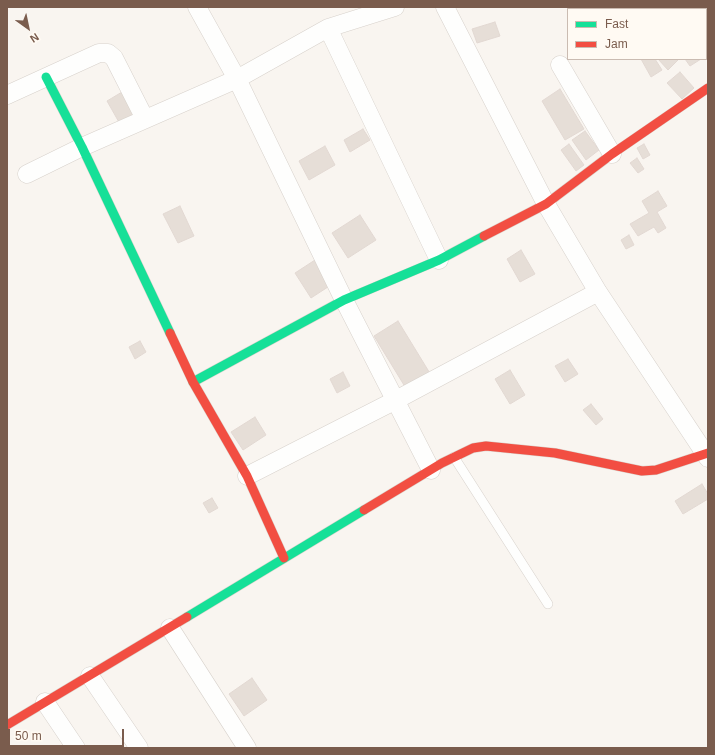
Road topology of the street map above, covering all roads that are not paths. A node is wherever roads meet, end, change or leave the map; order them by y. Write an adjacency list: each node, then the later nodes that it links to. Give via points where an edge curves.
1 (197, 7): 7 (street)
2 (395, 7): 4 (street)
3 (445, 7): 14 (street)
4 (328, 28): 7 (street); 15 (street)
5 (560, 65): 12 (street)
6 (46, 77): 9 (street); 10 (street, via 99,53 108,53 114,58); 11 (street)
7 (237, 79): 10 (street); 17 (street)
8 (708, 88): 12 (street)
9 (7, 95)
10 (145, 119): 11 (street)
11 (82, 146): 13 (street); 18 (street)
12 (612, 154): 14 (street)
13 (27, 174)
14 (546, 204): 15 (street); 16 (street)
15 (439, 260): 17 (street)
16 (598, 292): 19 (street); 20 (street)
17 (344, 300): 18 (street); 19 (street)
18 (194, 382): 23 (street)
19 (396, 400): 22 (street); 23 (street)
20 (707, 455): 21 (street, via 656,470 642,471 555,454 486,446 473,448)
21 (454, 457): 22 (street); 25 (lane)
22 (431, 470): 24 (street)
23 (247, 476): 24 (street)
24 (284, 558): 26 (street)
25 (548, 604)
26 (170, 628): 27 (street); 32 (street)
27 (90, 676): 28 (street); 31 (street)
28 (46, 702): 29 (street); 30 (street)
29 (7, 725)
30 (76, 748)
31 (139, 748)
32 (247, 748)

